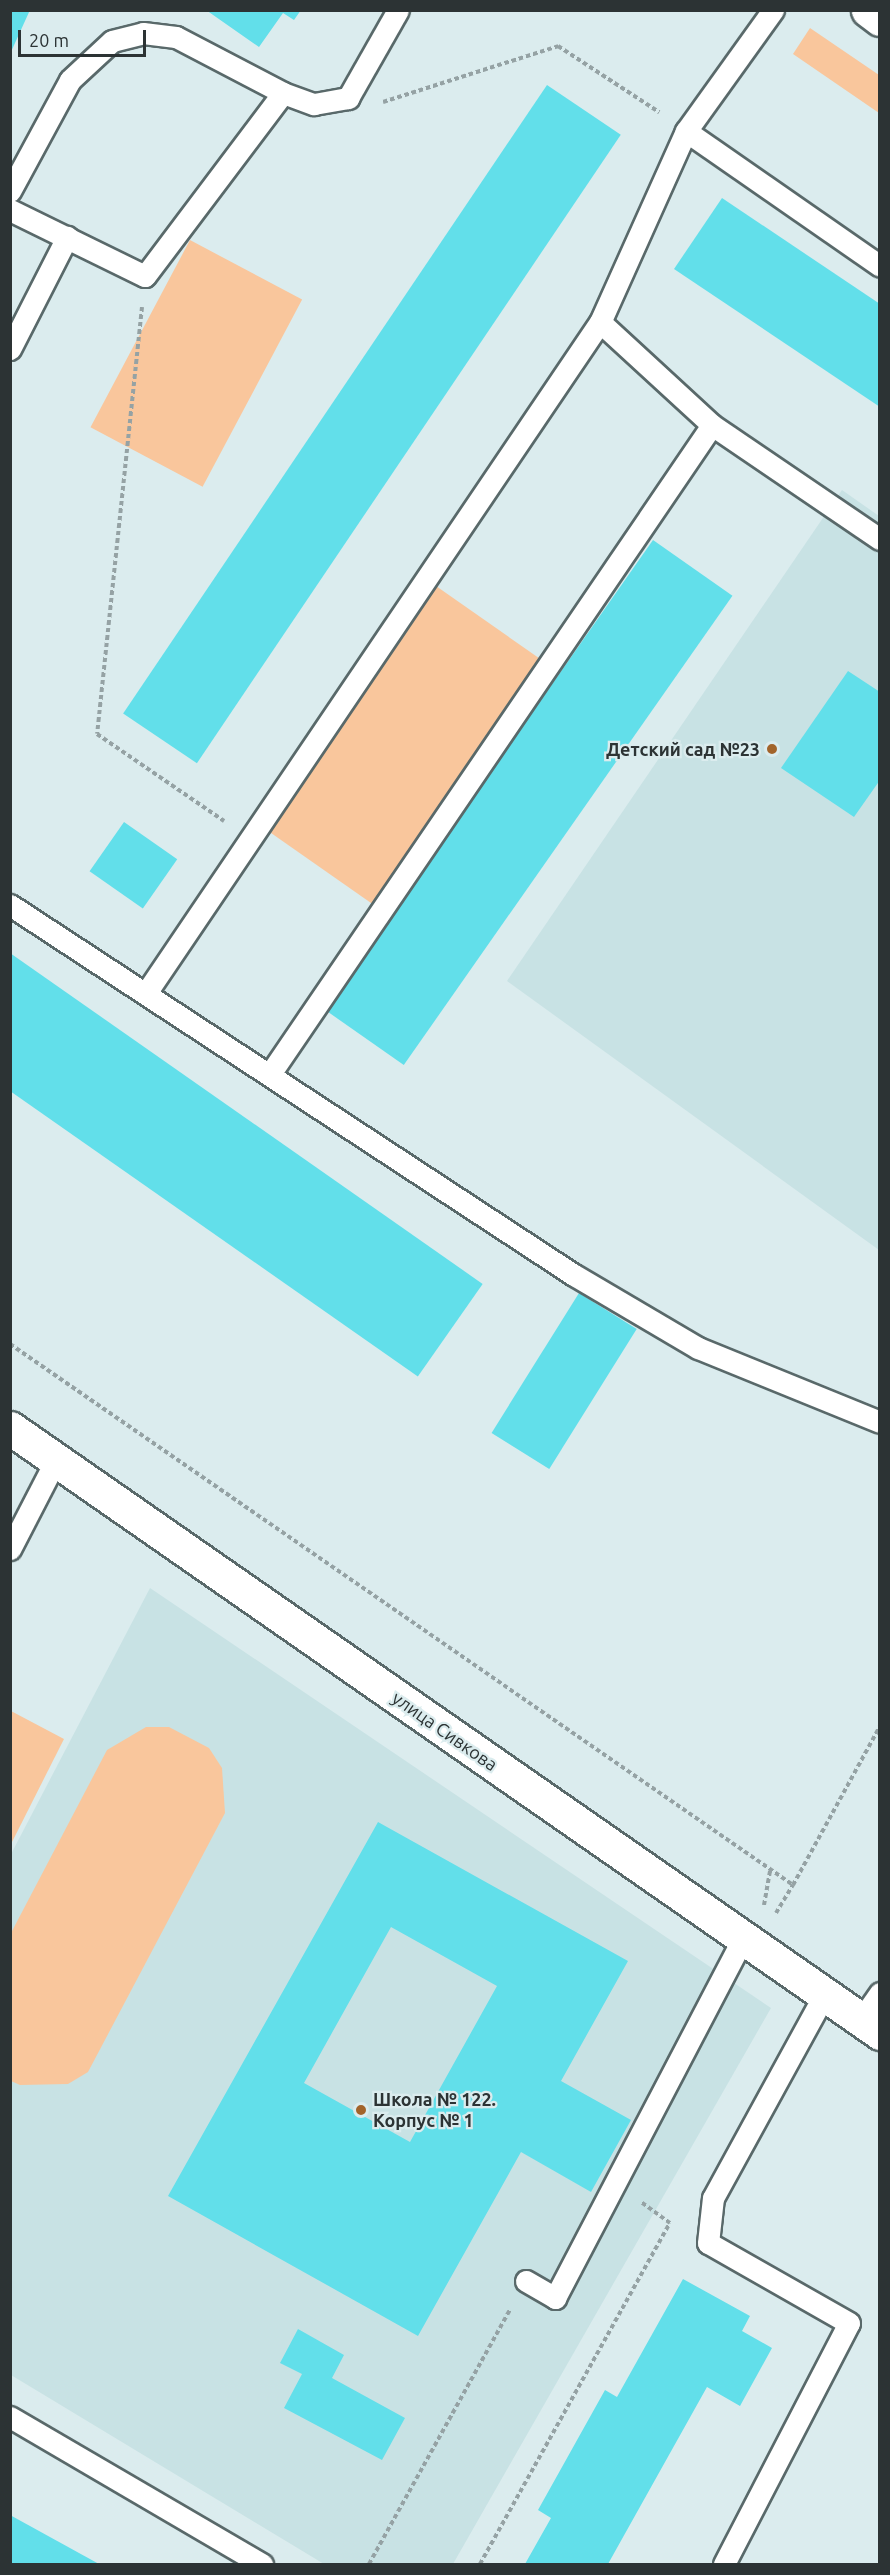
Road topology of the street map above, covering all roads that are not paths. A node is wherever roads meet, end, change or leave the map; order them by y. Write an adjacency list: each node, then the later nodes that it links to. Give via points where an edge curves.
1 (398, 10): 5 (lane, via 348,98 314,104)
2 (772, 10): 6 (lane)
3 (868, 10): 4 (street)
4 (879, 19)
5 (283, 93): 7 (lane, via 176,37 143,33 112,41 70,80); 9 (lane, via 145,276)
6 (686, 131): 10 (lane); 11 (lane)
7 (10, 191)
8 (10, 210): 9 (lane)
9 (67, 237): 12 (lane)
10 (879, 266)
11 (600, 322): 13 (lane); 16 (lane)
12 (10, 349)
13 (712, 425): 14 (lane); 17 (lane)
14 (879, 539)
15 (10, 905): 16 (lane)
16 (146, 993): 17 (lane)
17 (270, 1074): 18 (lane, via 574,1275 698,1348)
18 (879, 1422)
19 (10, 1428): 20 (street, улица Сивкова)
20 (56, 1460): 21 (lane); 22 (street, улица Сивкова)
21 (10, 1548)
22 (744, 1938): 24 (street, улица Сивкова); 26 (lane, via 555,2298)
23 (879, 1993): 25 (lane)
24 (824, 1995): 25 (street, улица Сивкова); 29 (lane, via 713,2198 708,2242 849,2323)
25 (870, 2027)
26 (526, 2281)
27 (10, 2417): 28 (lane)
28 (262, 2565)
29 (724, 2565)

